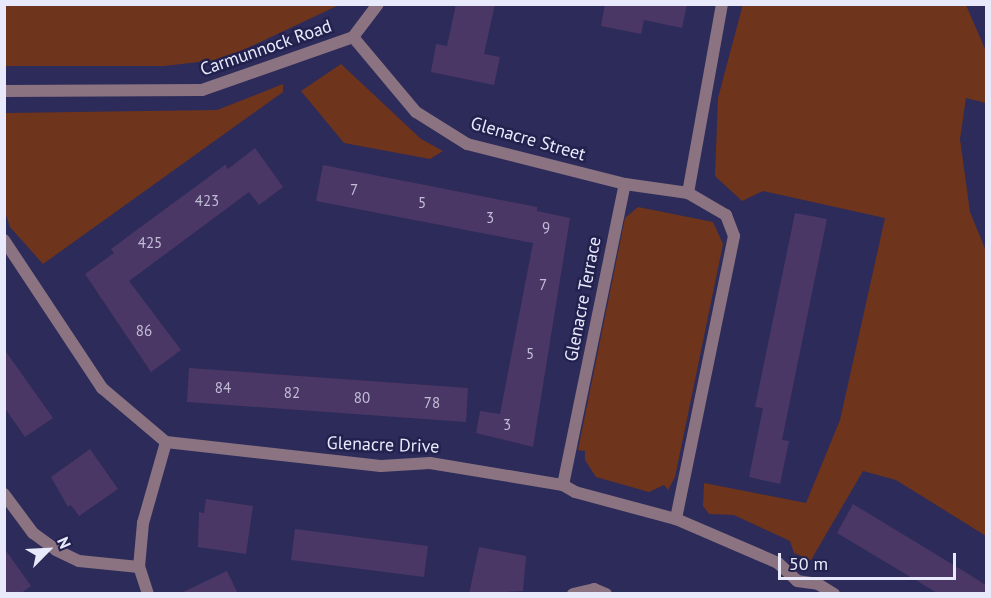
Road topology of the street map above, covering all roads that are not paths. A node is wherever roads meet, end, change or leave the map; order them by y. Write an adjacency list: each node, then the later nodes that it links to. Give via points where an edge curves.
1 (378, 4): 3 (street, Carmunnock Road)
2 (722, 4): 6 (street)
3 (354, 38): 4 (street, Carmunnock Road, via 202,90); 5 (street, Glenacre Street, via 416,112 467,144)
4 (4, 91)
5 (625, 184): 6 (street); 9 (street, Glenacre Terrace)
6 (688, 193): 11 (street, via 726,215 734,236)
7 (4, 240): 8 (street, via 102,388)
8 (166, 442): 9 (street, Glenacre Drive, via 381,466 430,463); 12 (street, via 143,523)
9 (563, 484): 11 (street, Glenacre Drive, via 575,492)
10 (4, 494): 12 (street, via 33,534 56,550 79,561)
11 (676, 519): 13 (street, Glenacre Drive, via 778,563)
12 (139, 567): 14 (street)
13 (797, 581): 17 (street); 18 (street, Glenacre Drive, via 818,584)
14 (148, 594)
15 (573, 594): 16 (street, via 594,589)
16 (606, 594)
17 (792, 594)
18 (834, 594)

